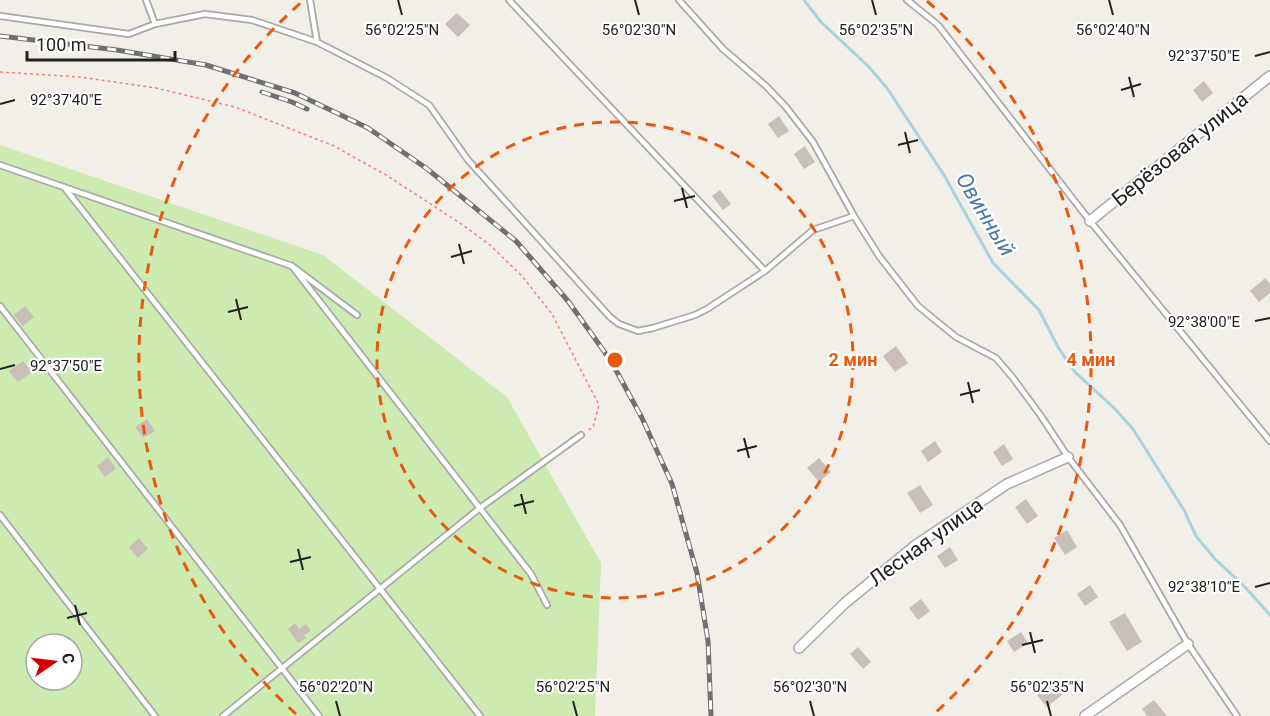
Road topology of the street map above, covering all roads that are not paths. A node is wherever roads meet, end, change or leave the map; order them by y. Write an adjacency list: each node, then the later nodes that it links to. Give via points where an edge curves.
1 (146, 0): 7 (lane)
2 (310, 0): 8 (lane)
3 (509, 0): 15 (lane)
4 (679, 0): 12 (lane, via 723,50 786,107 813,142)
5 (908, 0): 13 (lane, via 938,25)
6 (0, 16): 7 (lane, via 129,34)
7 (155, 24): 8 (lane, via 205,14 252,20)
8 (317, 42): 15 (lane, via 429,105 468,160 619,324 638,331 694,315)
9 (1270, 76): 13 (street, Берёзовая улица)
10 (0, 165): 11 (lane)
11 (64, 187): 14 (lane); 23 (lane)
12 (854, 216): 15 (lane, via 813,230); 20 (lane, via 918,306 956,337 996,358)
13 (1090, 221): 19 (lane)
14 (292, 266): 17 (lane); 21 (lane)
15 (765, 271)
16 (0, 306): 27 (lane)
17 (357, 315)
18 (581, 435): 21 (lane)
19 (1270, 441)
20 (1068, 457): 25 (lane, via 1120,525); 26 (street, Лесная улица, via 1007,484 916,545 845,603)
21 (480, 508): 23 (lane); 24 (lane, via 531,574)
22 (0, 515): 28 (lane)
23 (380, 589): 27 (lane); 31 (lane)
24 (547, 605)
25 (1188, 644): 32 (street); 33 (lane)
26 (799, 648)
27 (281, 668): 29 (lane); 30 (lane)
28 (155, 716)
29 (223, 716)
30 (319, 716)
31 (480, 716)
32 (1085, 716)
33 (1237, 716)

